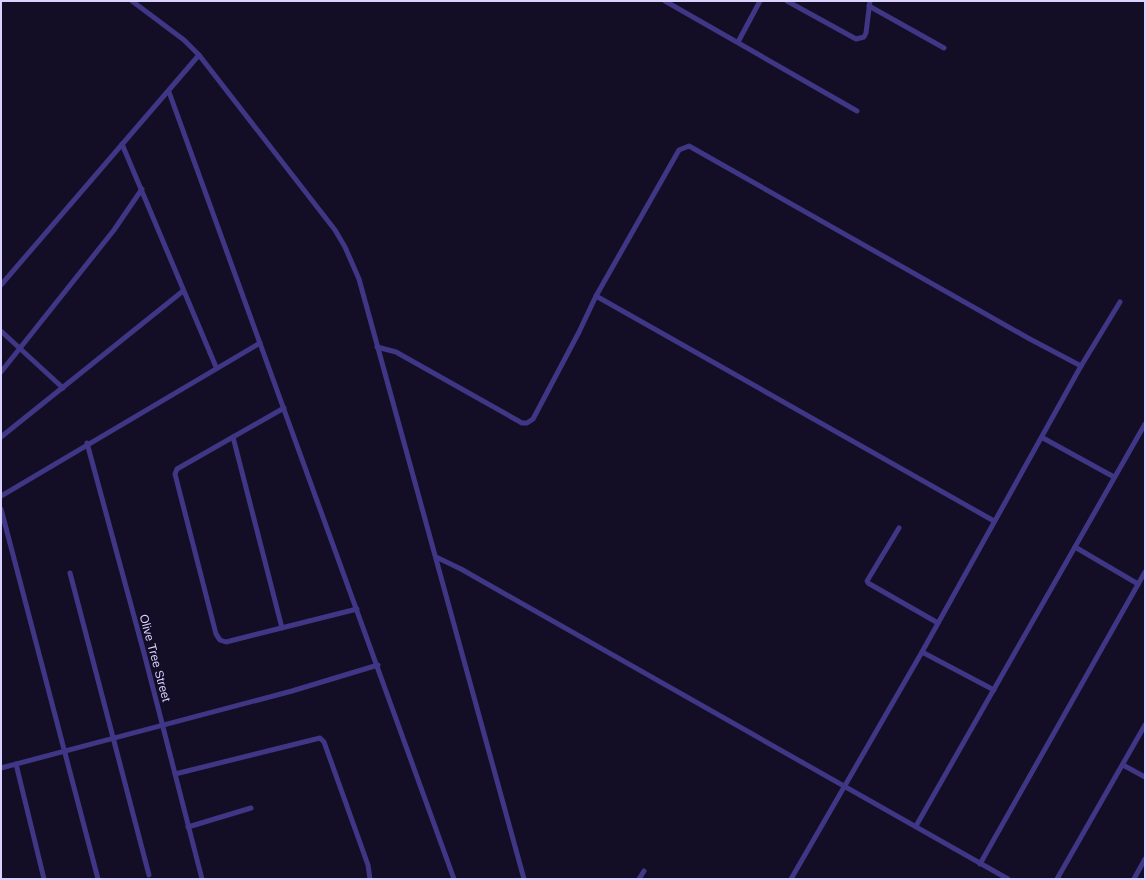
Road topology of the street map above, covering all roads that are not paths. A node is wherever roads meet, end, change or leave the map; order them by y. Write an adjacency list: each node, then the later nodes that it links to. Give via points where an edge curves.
1 (132, 1): 8 (street)
2 (665, 1): 6 (street)
3 (760, 1): 6 (street)
4 (787, 1): 5 (street, via 856,39 864,37 866,33)
5 (869, 4): 7 (street)
6 (738, 42): 10 (street)
7 (944, 48)
8 (200, 55): 9 (street); 19 (street, via 346,247 359,278)
9 (169, 92): 11 (street); 18 (street)
10 (858, 111)
11 (122, 144): 12 (street); 13 (street)
12 (142, 189): 14 (street); 20 (street, via 114,230)
13 (1, 285)
14 (183, 292): 22 (street); 24 (street)
15 (596, 296): 19 (street, via 533,419 527,423 522,423 396,352); 21 (street, via 679,150 689,146); 34 (street)
16 (1120, 302): 21 (street)
17 (1, 331): 20 (street)
18 (260, 344): 22 (street); 25 (street)
19 (377, 348): 37 (street)
20 (20, 349): 23 (street); 24 (street)
21 (1081, 366): 29 (street)
22 (216, 367): 30 (street)
23 (1, 372)
24 (63, 388): 27 (street)
25 (284, 408): 28 (street); 41 (street)
26 (1145, 426): 31 (street)
27 (1, 437)
28 (233, 437): 43 (street); 43 (street, via 177,469 175,479 216,634 220,640 226,642)
29 (1043, 438): 31 (street); 34 (street)
30 (87, 443): 32 (street); 47 (street, Olive Tree Street)
31 (1114, 477): 36 (street)
32 (1, 496)
33 (1, 509): 50 (street)
34 (994, 521): 42 (street)
35 (899, 528): 42 (street, via 867,581)
36 (1075, 547): 40 (street); 46 (street)
37 (436, 557): 56 (street); 69 (street)
38 (1145, 572): 40 (street)
39 (70, 573): 49 (street)
40 (1138, 584): 61 (street)
41 (357, 609): 43 (street); 45 (street)
42 (938, 623): 44 (street)
43 (282, 628)
44 (922, 652): 46 (street); 56 (street)
45 (378, 665): 47 (street, via 292,691); 68 (street)
46 (994, 690): 58 (street)
47 (162, 725): 49 (street); 54 (street, Olive Tree Street)
48 (1145, 725): 52 (street)
49 (114, 739): 50 (street); 63 (street)
50 (65, 751): 51 (street); 65 (street)
51 (16, 764): 53 (street); 64 (street)
52 (1123, 765): 55 (street); 73 (street)
53 (1, 768)
54 (175, 774): 59 (street, Olive Tree Street); 67 (street, via 320,738 324,742 368,865)
55 (1145, 777)
56 (843, 786): 58 (street); 71 (street)
57 (251, 808): 59 (street)
58 (916, 826): 61 (street)
59 (188, 827): 66 (street, Olive Tree Street)
60 (1145, 859): 74 (street)
61 (980, 864): 72 (street)
62 (644, 871): 70 (street)
63 (149, 874)
64 (44, 879)
65 (98, 879)
66 (202, 879)
67 (370, 879)
68 (454, 879)
69 (524, 879)
70 (640, 879)
71 (791, 879)
72 (1008, 879)
73 (1057, 879)
74 (1134, 879)

